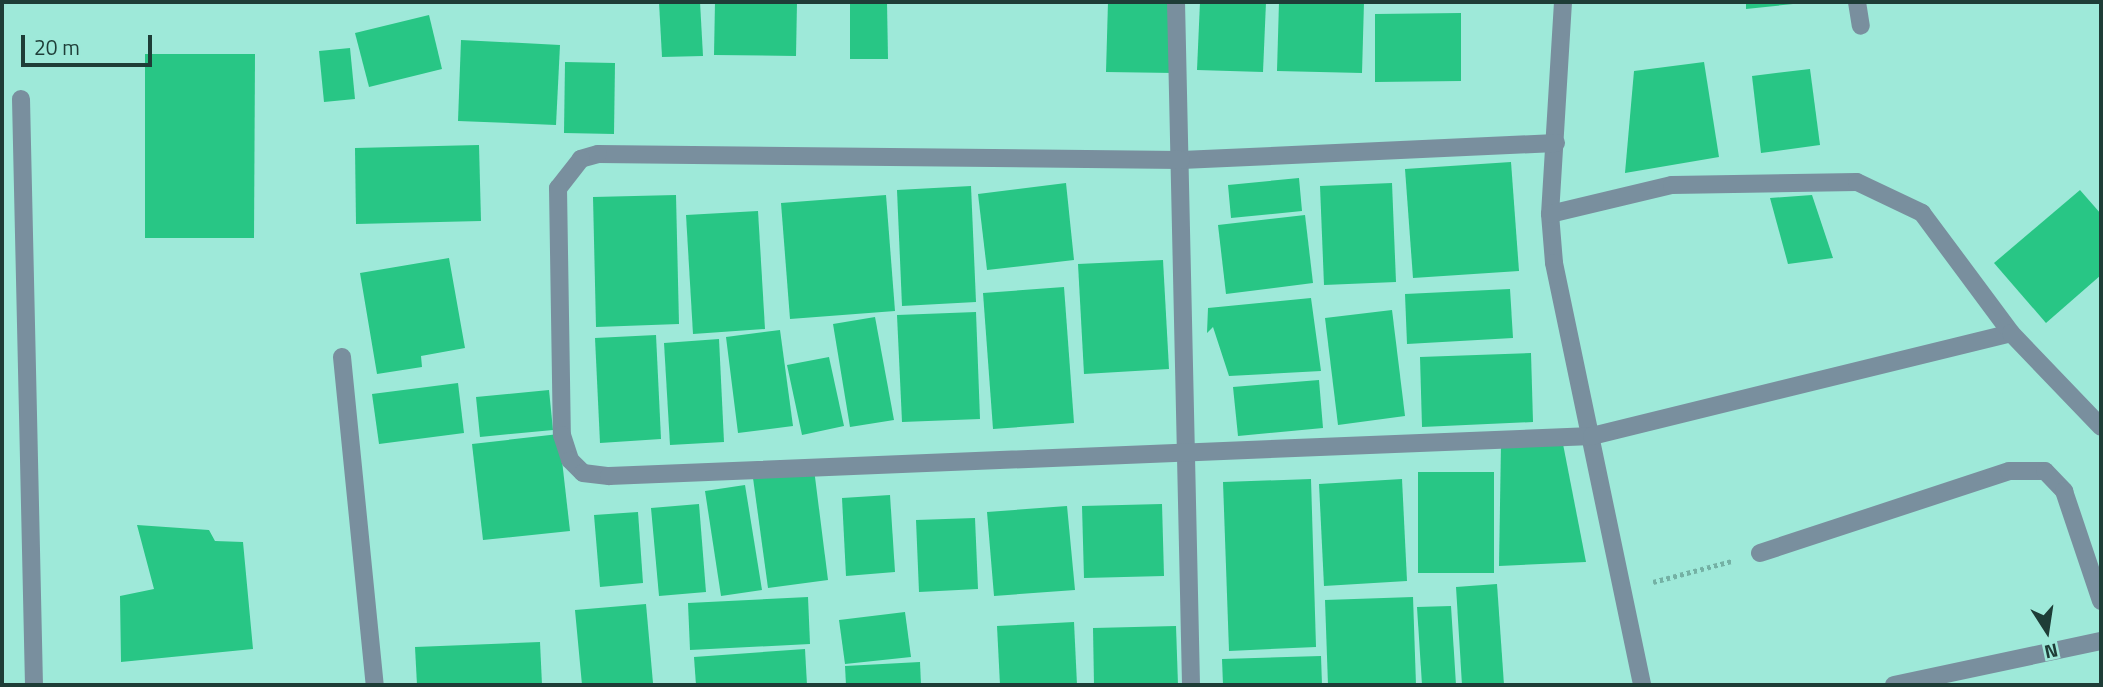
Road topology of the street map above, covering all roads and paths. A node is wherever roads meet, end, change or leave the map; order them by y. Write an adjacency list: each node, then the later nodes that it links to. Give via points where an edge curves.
1 (1176, 2): 7 (street)
2 (1563, 2): 6 (street)
3 (1857, 2): 4 (street)
4 (1861, 26)
5 (21, 99): 18 (street)
6 (1556, 143): 7 (street); 8 (street)
7 (1181, 160): 13 (street); 13 (street, via 598,154 581,159 558,188 562,435 570,460 583,473 609,476)
8 (1550, 214): 9 (street, via 1672,185 1857,182 1922,213); 12 (street, via 1554,264)
9 (2011, 333): 11 (street); 12 (street)
10 (342, 357): 19 (street)
11 (2101, 427)
12 (1592, 436): 13 (street); 15 (street)
13 (1188, 453): 20 (street)
14 (1760, 553): 15 (path); 16 (street, via 2008,471 2045,471 2063,491)
15 (1625, 589): 21 (street)
16 (2101, 601)
17 (2101, 641): 22 (street)
18 (34, 685)
19 (374, 685)
20 (1191, 685)
21 (1642, 685)
22 (1894, 685)

